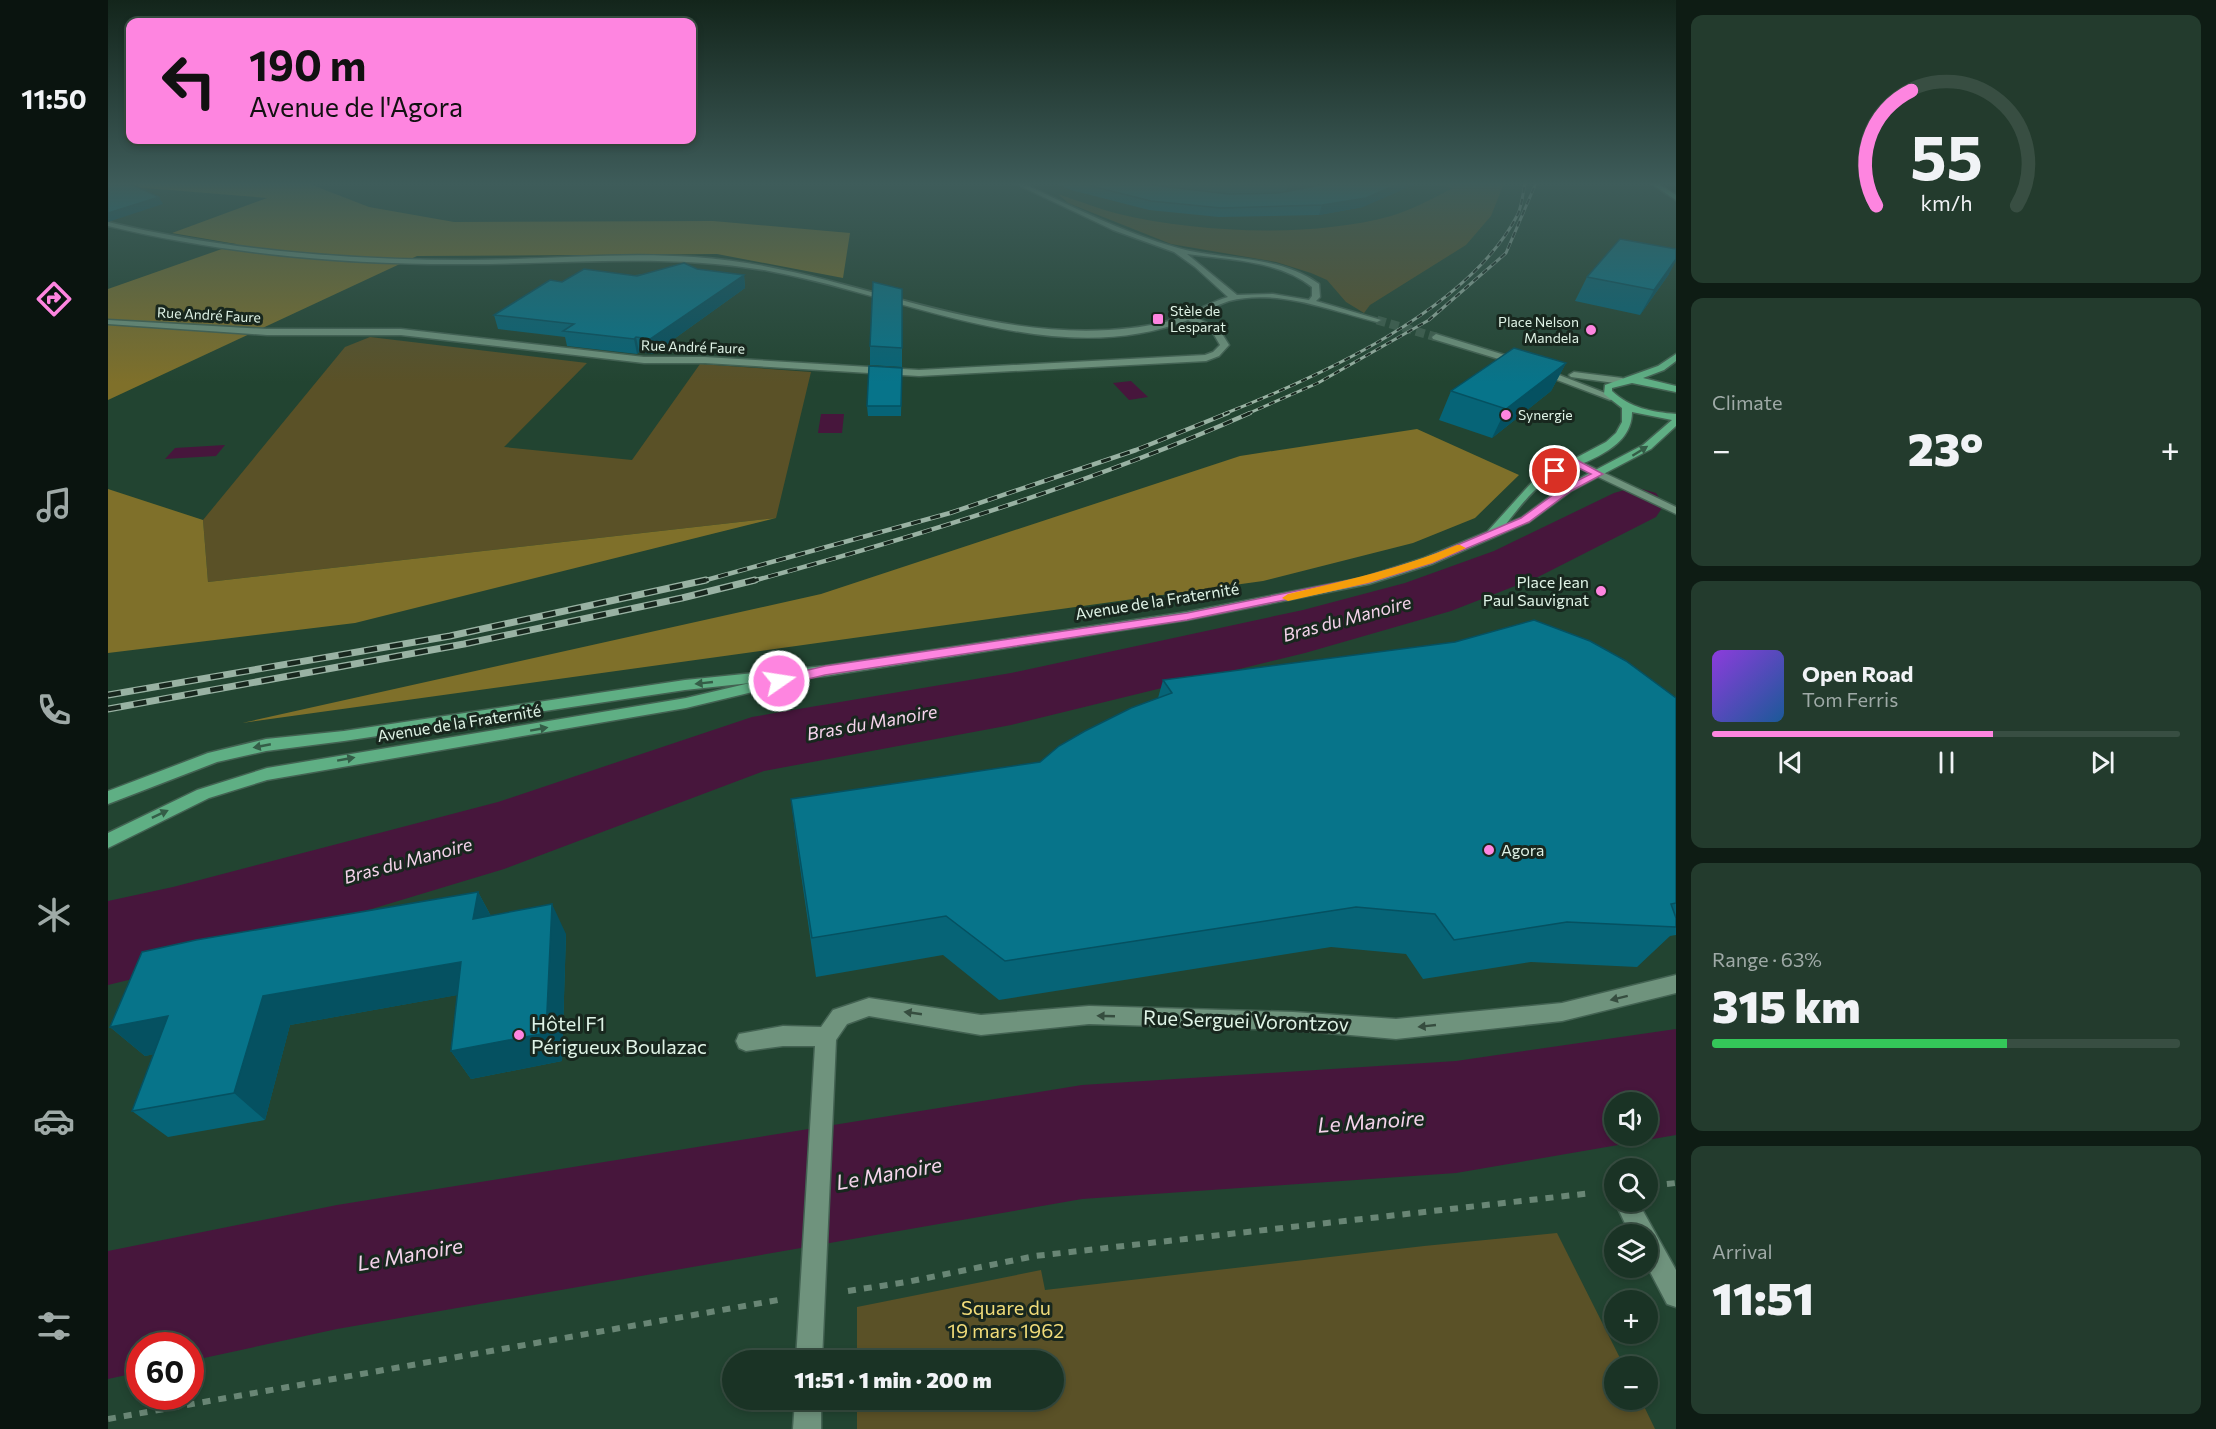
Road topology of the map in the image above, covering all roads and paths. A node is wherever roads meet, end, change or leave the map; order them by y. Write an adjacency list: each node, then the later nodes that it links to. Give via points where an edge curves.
1 (267, 250): 5 (street, via 386,260 645,258 726,262 819,280 952,316 1051,332 1148,328)
2 (1177, 250): 3 (street); 4 (street, via 1289,271 1316,286 1316,297)
3 (1235, 297): 4 (street, via 1266,296); 5 (street)
4 (1311, 302): 6 (street)
5 (1189, 316): 7 (street, Rue André Faure, via 1224,338 1222,350 1206,358 919,373 712,360 644,360 401,332 267,332)
6 (1377, 321)
7 (108, 322)
8 (1436, 337): 10 (street)
9 (1676, 357): 11 (main road, via 1646,375)
10 (1518, 362): 11 (street); 13 (street)
11 (1622, 381): 12 (main road); 13 (main road, via 1608,387)
12 (1676, 389)
13 (1612, 398): 14 (main road)
14 (1626, 406): 15 (main road); 17 (main road, Avenue de la Fraternité, via 1629,416 1622,435)
15 (1676, 417)
16 (1676, 421): 18 (main road, Avenue de la Fraternité, one-way to 16, via 1647,447)
17 (1575, 462): 18 (street); 20 (main road, Avenue de la Fraternité, via 1539,481)
18 (1598, 474): 19 (street); 20 (main road, Avenue de la Fraternité, via 1567,489 1525,520)
19 (1676, 512)
20 (1487, 537): 21 (main road, Avenue de la Fraternité, via 1364,581 1300,595)
21 (825, 671): 22 (main road, Avenue de la Fraternité, one-way to 22, via 686,685 266,745 214,757); 23 (main road, Avenue de la Fraternité, one-way to 21, via 203,794 267,774 686,703)
22 (108, 798)
23 (108, 841)
24 (1676, 984): 25 (street, Rue Serguei Vorontzov, one-way to 25, via 1562,1012 1396,1029 1293,1021 1089,1016 981,1025 869,1007 840,1017)
25 (826, 1037): 26 (street, via 783,1036); 32 (street)
26 (746, 1041)
27 (1676, 1183): 28 (path)
28 (1658, 1185)
29 (1602, 1191): 32 (path, via 1035,1256)
30 (1658, 1261): 31 (street)
31 (1676, 1295)
32 (811, 1297): 33 (street); 35 (path, via 757,1303)
33 (809, 1350)
34 (808, 1410): 36 (street)
35 (108, 1419)
36 (807, 1429)

